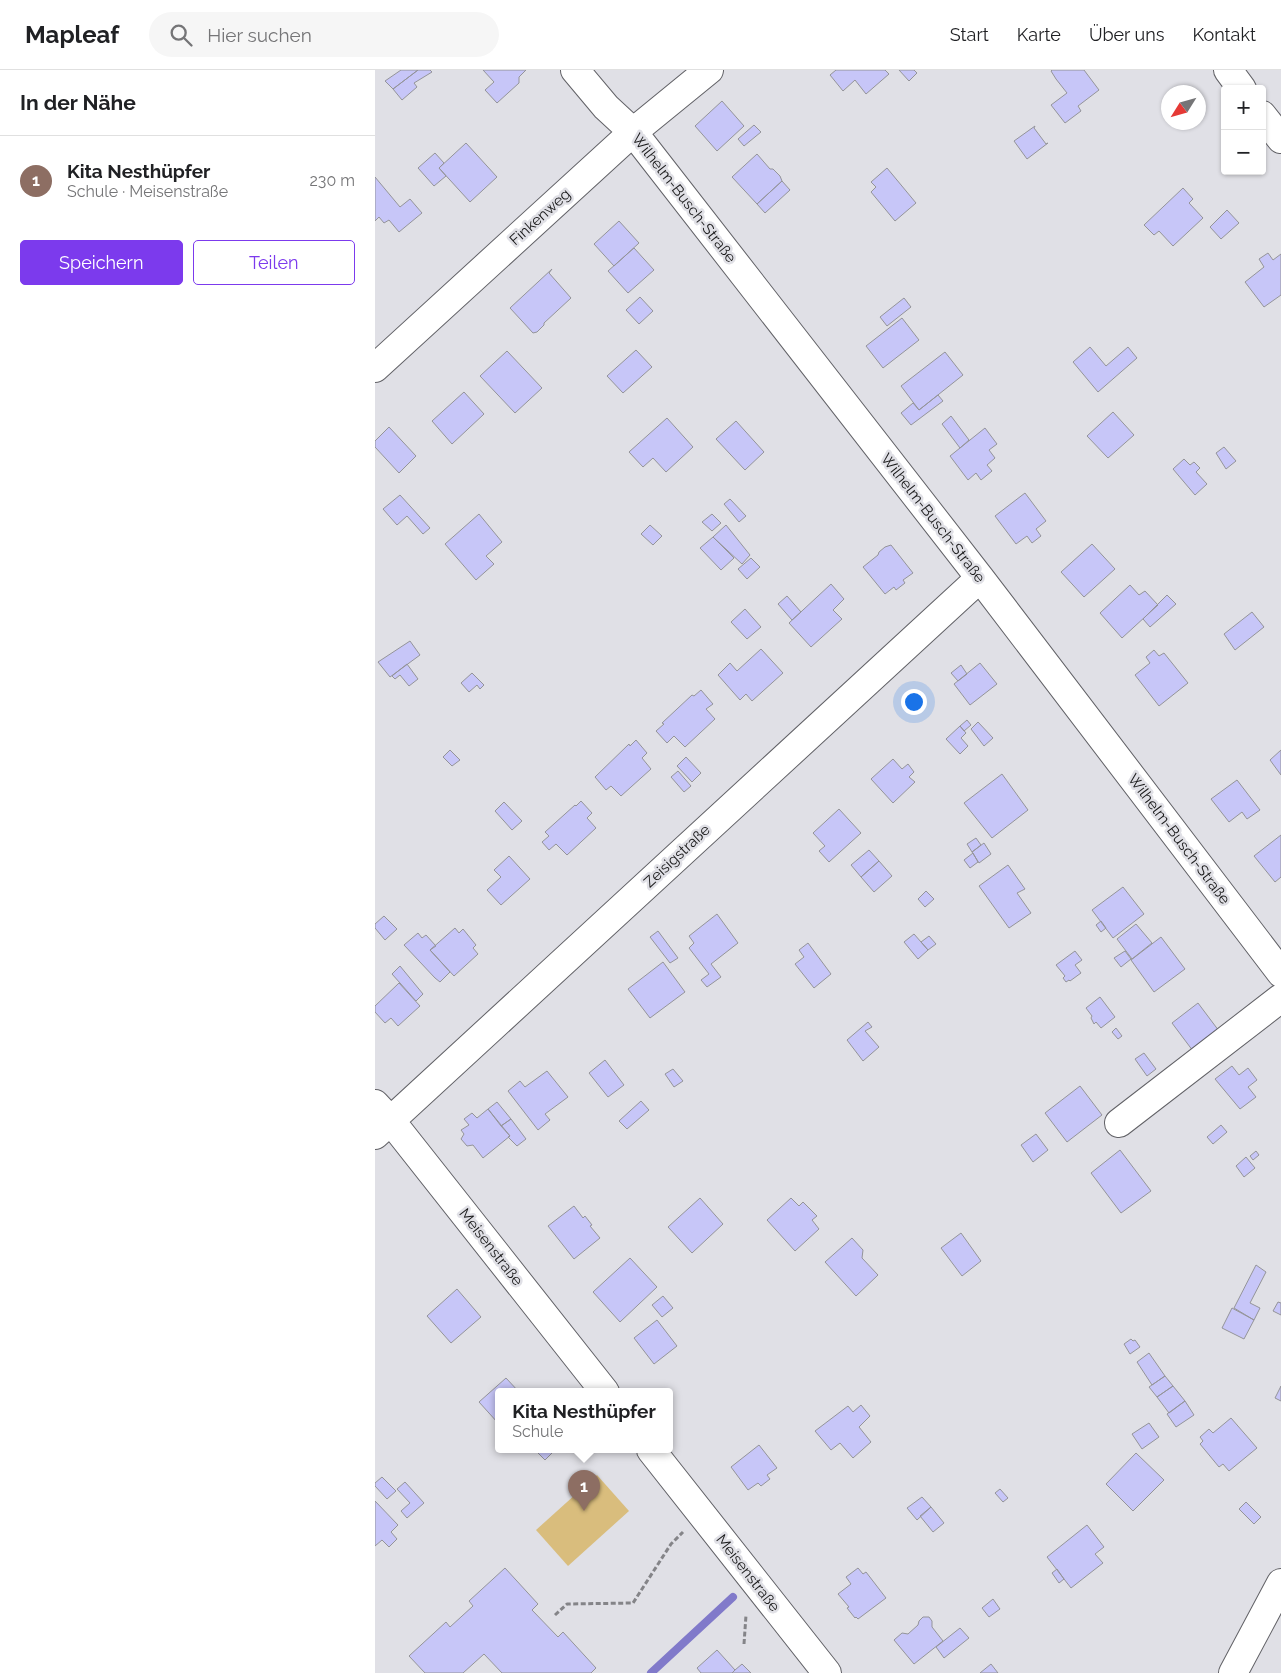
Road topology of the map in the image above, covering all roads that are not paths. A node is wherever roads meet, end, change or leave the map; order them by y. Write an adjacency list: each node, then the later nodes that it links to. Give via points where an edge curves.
1 (575, 70): 6 (street, Wilhelm-Busch-Straße, via 606,107)
2 (709, 70): 6 (street, Finkenweg)
3 (1228, 70): 4 (street)
4 (1239, 85)
5 (1266, 120): 7 (street)
6 (633, 132): 8 (street, Finkenweg); 9 (street, Wilhelm-Busch-Straße)
7 (1281, 139)
8 (375, 368)
9 (980, 578): 10 (street, Wilhelm-Busch-Straße); 12 (street, Zeisigstraße)
10 (1281, 973)
11 (1281, 998): 13 (street)
12 (380, 1120): 14 (street, Meisenstraße)
13 (1119, 1123)
14 (602, 1388)
15 (653, 1453): 17 (street, Meisenstraße)
16 (1281, 1584): 18 (street)
17 (827, 1673)
18 (1233, 1673)

